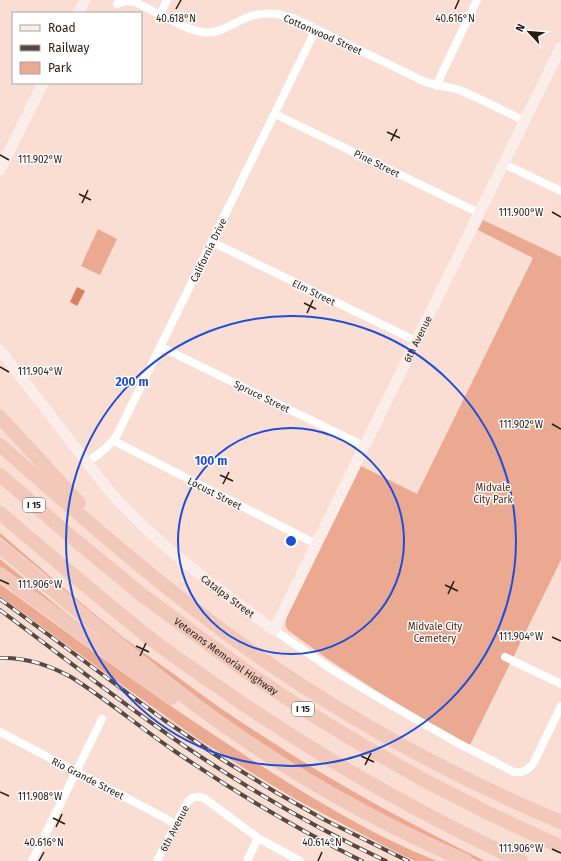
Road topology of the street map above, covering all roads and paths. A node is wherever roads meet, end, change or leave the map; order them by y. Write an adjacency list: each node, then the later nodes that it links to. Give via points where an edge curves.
1 (85, 0): 5 (street)
2 (167, 0): 6 (street)
3 (474, 1): 10 (street)
4 (117, 4): 6 (street, Cottonwood Street, via 135,2)
5 (79, 12)
6 (160, 15): 7 (street, Cottonwood Street, via 189,29 202,32 213,32 248,17 272,13 296,19)
7 (316, 29): 10 (street, Cottonwood Street); 11 (street, California Drive)
8 (561, 47): 12 (street, 6th Avenue)
9 (43, 84): 14 (street)
10 (437, 86): 12 (street, Cottonwood Street, via 457,89)
11 (275, 114): 16 (street, Pine Street); 17 (street, California Drive)
12 (525, 121): 13 (street, 6th Avenue)
13 (504, 164): 15 (street); 16 (street, 6th Avenue)
14 (0, 170)
15 (561, 192)
16 (479, 213): 18 (street, 6th Avenue)
17 (212, 242): 18 (street, Elm Street); 19 (street, California Drive)
18 (416, 341): 24 (street, 6th Avenue)
19 (161, 347): 22 (street, California Drive); 24 (street, Spruce Street)
20 (0, 350): 25 (street, Catalpa Street)
21 (0, 417): 31 (highway, via 89,513)
22 (114, 441): 25 (street, California Drive); 28 (street, Locust Street)
23 (0, 445): 31 (highway)
24 (364, 446): 28 (street, 6th Avenue)
25 (87, 462): 32 (street, Catalpa Street, via 119,502 158,540 193,570)
26 (0, 475): 43 (highway, Veterans Memorial Highway / I 15, via 142,595 247,672 306,711 422,779)
27 (0, 513): 49 (highway, via 147,635 270,722 387,793)
28 (316, 544): 32 (street, 6th Avenue)
29 (0, 546): 39 (highway, via 166,683 248,743)
30 (0, 574): 39 (highway, via 232,739)
31 (158, 580): 40 (highway, via 262,659 337,708 470,780)
32 (274, 630): 35 (street, Catalpa Street, via 390,705 514,772 527,771 533,764)
33 (505, 657): 34 (street)
34 (561, 684)
35 (561, 706)
36 (102, 720): 38 (street)
37 (0, 732): 38 (street, Rio Grande Street)
38 (76, 772): 41 (street, Rio Grande Street); 44 (street)
39 (325, 790): 48 (highway)
40 (561, 822)
41 (175, 825): 42 (street, 6th Avenue, via 188,801 198,796); 45 (street, 6th Avenue)
42 (258, 838): 46 (street); 47 (street)
43 (561, 847)
44 (32, 861)
45 (158, 861)
46 (247, 861)
47 (300, 861)
48 (466, 861)
49 (522, 861)

